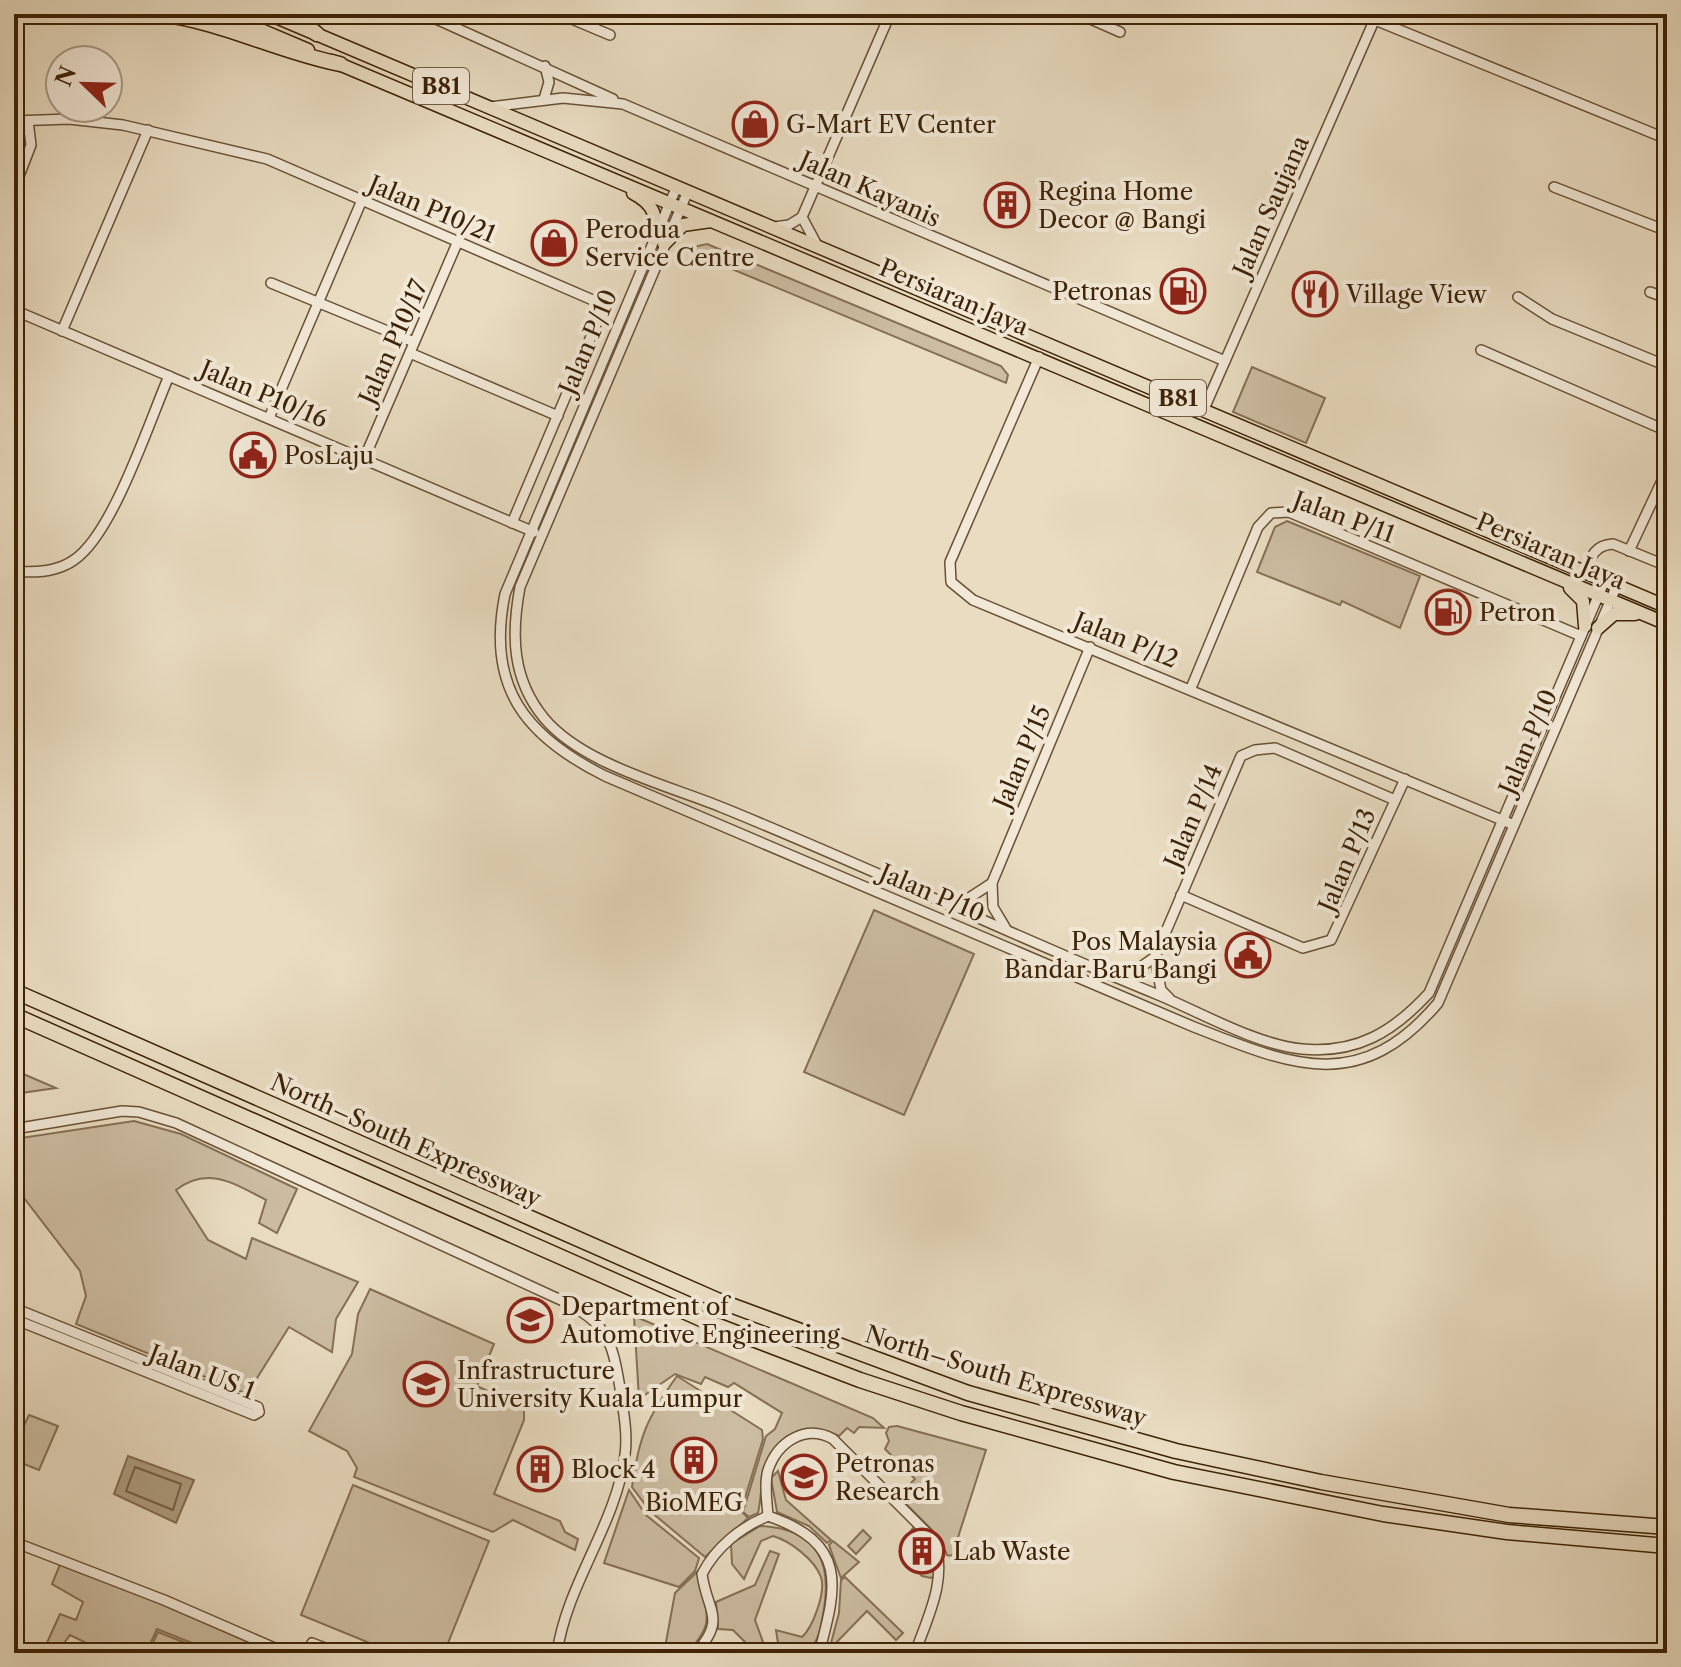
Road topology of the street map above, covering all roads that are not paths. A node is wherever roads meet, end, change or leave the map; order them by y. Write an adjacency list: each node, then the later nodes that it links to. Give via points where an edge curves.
1 (161, 14): 13 (highway)
2 (223, 14): 13 (main road, Persiaran Jaya / B81)
3 (269, 14): 11 (main road, Persiaran Jaya / B81)
4 (292, 14): 11 (highway)
5 (425, 14): 14 (street)
6 (560, 14): 12 (street)
7 (890, 14): 23 (street)
8 (1079, 14): 10 (street)
9 (1376, 17): 21 (street, Jalan Saujana); 47 (street, Jalan Saujana)
10 (1120, 32)
11 (317, 34): 17 (main road, Persiaran Jaya / B81)
12 (610, 35)
13 (340, 64): 22 (main road, Persiaran Jaya / B81)
14 (545, 66): 15 (street, via 549,82); 16 (street)
15 (544, 99): 16 (street, Jalan Kayanis); 17 (street, Jalan Kayanis)
16 (623, 104): 23 (street, Jalan Kayanis)
17 (490, 107): 25 (main road, Persiaran Jaya / B81)
18 (14, 121): 19 (street, Jalan P10/21)
19 (28, 121): 20 (street, Jalan P10/21, via 69,119); 26 (street, via 31,145)
20 (148, 130): 27 (street, Jalan P10/21, via 267,159); 42 (street)
21 (1667, 139)
22 (565, 159): 28 (main road, Persiaran Jaya / B81); 34 (main road, via 645,199 656,216)
23 (815, 187): 29 (street); 47 (street, Jalan Kayanis)
24 (1554, 187): 32 (street)
25 (682, 188): 28 (street, Jalan P/10); 31 (main road, Persiaran Jaya / B81)
26 (14, 189)
27 (362, 200): 33 (street, Jalan P10/21); 40 (street)
28 (676, 204): 30 (main road, Persiaran Jaya / B81); 34 (street, Jalan P/10)
29 (802, 217): 31 (street); 35 (street)
30 (722, 223): 34 (main road, via 689,222); 46 (main road, Persiaran Jaya / B81)
31 (774, 227): 35 (main road, Persiaran Jaya / B81)
32 (1667, 231)
33 (458, 241): 43 (street, Jalan P10/17); 51 (street, Jalan P10/21, via 601,306)
34 (659, 242): 57 (street, Jalan P/10); 58 (street, Jalan P/10)
35 (817, 245): 50 (main road, Persiaran Jaya / B81)
36 (271, 283): 40 (street)
37 (1650, 292): 39 (street)
38 (1518, 297): 48 (street, via 1552,319)
39 (1667, 298)
40 (319, 303): 43 (street); 52 (street)
41 (14, 310): 42 (street, Jalan P10/16)
42 (62, 331): 49 (street, Jalan P10/16)
43 (414, 342): 45 (street, Jalan P10/17)
44 (1481, 350): 53 (street)
45 (410, 353): 51 (street); 54 (street, Jalan P10/17)
46 (1039, 357): 63 (main road, Persiaran Jaya / B81); 70 (street, Jalan P/12, via 950,562 951,582 973,600)
47 (1225, 361): 50 (street, Jalan Saujana)
48 (1667, 366)
49 (169, 376): 52 (street, Jalan P10/16); 61 (street, via 101,532 73,561 52,569)
50 (1204, 409): 62 (main road, Persiaran Jaya / B81)
51 (558, 416): 56 (street, Jalan P10/21)
52 (269, 418): 54 (street, Jalan P10/16)
53 (1667, 431)
54 (364, 459): 56 (street, Jalan P10/16)
55 (1667, 470): 59 (street)
56 (512, 523): 57 (street, Jalan P10/16)
57 (529, 530): 58 (street, Jalan P10/16); 75 (street, Jalan P/10, via 505,594 501,645 518,707 563,755 1280,1060 1341,1064 1398,1041 1422,1021 1438,1003)
58 (541, 535): 78 (street, Jalan P/10, via 520,587 513,625 515,657 526,691 571,744)
59 (1629, 551): 60 (street); 62 (street, via 1613,544 1598,548)
60 (1667, 566)
61 (14, 571)
62 (1585, 572): 64 (main road, Persiaran Jaya / B81)
63 (1557, 577): 65 (main road, Persiaran Jaya / B81); 69 (main road, via 1583,601)
64 (1611, 583): 65 (street, Jalan P/10); 66 (main road, Persiaran Jaya / B81)
65 (1604, 598): 67 (main road, Persiaran Jaya / B81); 69 (street, Jalan P/10)
66 (1667, 607)
67 (1646, 615): 68 (main road, Persiaran Jaya / B81); 69 (main road, via 1614,614)
68 (1667, 624)
69 (1588, 630): 71 (street, Jalan P/11, via 1289,512 1271,513 1258,527); 74 (street, Jalan P/10); 75 (street, Jalan P/10)
70 (1090, 647): 71 (street, Jalan P/12); 76 (street, Jalan P/15)
71 (1191, 688): 72 (street, Jalan P/12)
72 (1405, 779): 73 (street, Jalan P/13); 74 (street, Jalan P/12)
73 (1395, 800): 77 (street, Jalan P/13, via 1331,940 1303,948); 77 (street, Jalan P/14, via 1275,748 1241,756)
74 (1503, 820): 75 (street, Jalan P/12); 83 (street, Jalan P/10, via 1429,993 1392,1029 1337,1049 1282,1046)
75 (1514, 825)
76 (992, 883): 78 (street, via 969,898); 79 (street, via 993,907)
77 (1181, 895): 80 (street, Jalan P/14)
78 (942, 901): 79 (street, Jalan P/10)
79 (1005, 927): 81 (street, Jalan P/10)
80 (1155, 957): 81 (street, via 1128,976); 83 (street, via 1161,990)
81 (1113, 977): 83 (street, Jalan P/10)
82 (14, 991): 89 (highway, North–South Expressway, via 717,1300 968,1393 1176,1451 1321,1482 1509,1515)
83 (1173, 1002)
84 (14, 1015): 91 (highway, North–South Expressway, via 708,1322 961,1413 1174,1472 1383,1514 1507,1532)
85 (14, 1129): 95 (street, via 122,1111 176,1123 599,1322 618,1375 625,1455 566,1614)
86 (14, 1308): 87 (street, Jalan US 1, via 258,1407 259,1412 246,1412)
87 (14, 1319)
88 (768, 1516): 96 (street, via 737,1532 708,1561 702,1574 714,1627); 97 (street, via 806,1532 829,1561 831,1609); 98 (street, via 766,1482 775,1457 807,1431 833,1439 934,1540 941,1559 938,1583)
89 (1667, 1527)
90 (14, 1542): 92 (street)
91 (1667, 1546)
92 (286, 1653)
93 (306, 1653): 94 (street, via 312,1643)
94 (338, 1653)
95 (557, 1653)
96 (696, 1653)
97 (819, 1653)
98 (915, 1653)

